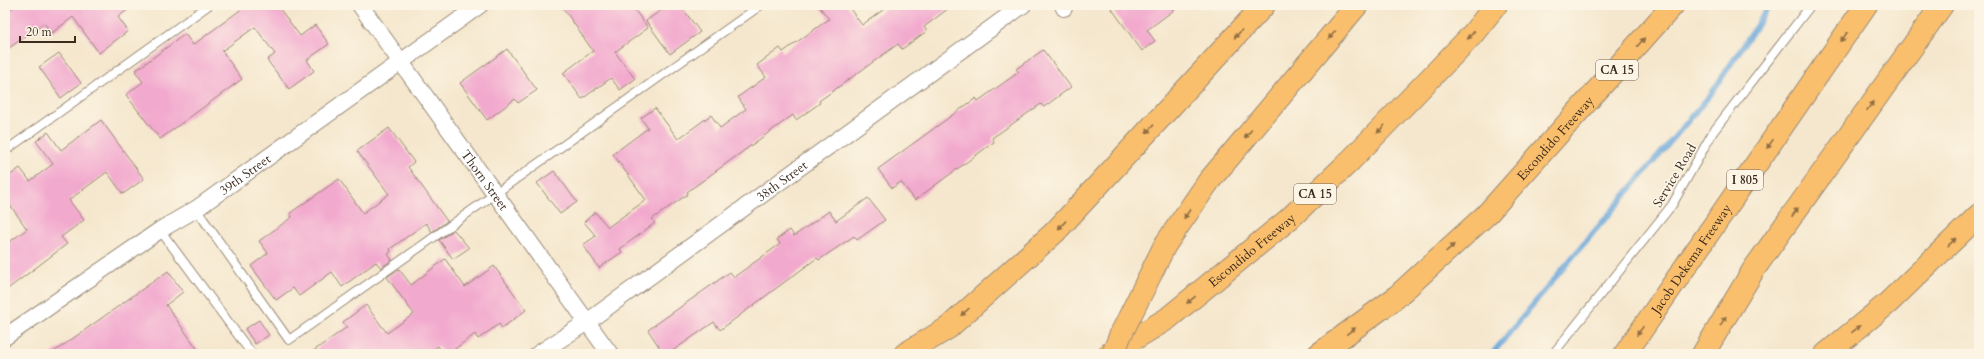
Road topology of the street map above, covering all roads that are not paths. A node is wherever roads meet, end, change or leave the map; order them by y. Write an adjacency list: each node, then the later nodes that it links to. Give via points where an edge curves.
1 (209, 5): 14 (lane)
2 (360, 5): 13 (street, Thorn Street)
3 (480, 5): 13 (street, 39th Street)
4 (761, 5): 15 (lane)
5 (1023, 5): 19 (street, 38th Street)
6 (1264, 5): 24 (highway, one-way to 24, via 1055,232 948,328)
7 (1357, 5): 26 (highway, one-way to 26, bridge, via 1209,181 1165,245)
8 (1496, 5): 25 (highway, Escondido Freeway / CA 15, one-way to 25, via 1471,36 1350,161 1289,219 1168,319)
9 (1672, 5): 27 (highway, Escondido Freeway / CA 15, one-way to 9, via 1394,299 1487,214)
10 (1810, 5): 28 (lane, Service Road, via 1713,132 1672,205)
11 (1866, 5): 29 (highway, Jacob Dekema Freeway / I 805, one-way to 29)
12 (1942, 5): 30 (highway, one-way to 12, via 1754,269)
13 (401, 62): 15 (street, Thorn Street); 16 (street, 39th Street)
14 (5, 151)
15 (495, 194): 16 (lane, via 289,340); 19 (street, Thorn Street)
16 (196, 209): 18 (street, 39th Street)
17 (1979, 215): 31 (highway, one-way to 17, via 1888,303)
18 (160, 230): 20 (street, 39th Street); 21 (lane)
19 (587, 322): 22 (street, 38th Street); 23 (street, Thorn Street)
20 (5, 337)
21 (252, 354)
22 (538, 354)
23 (610, 354)
24 (905, 354)
25 (1109, 354)
26 (1113, 354)
27 (1319, 354)
28 (1553, 354)
29 (1625, 354)
30 (1703, 354)
31 (1826, 354)

